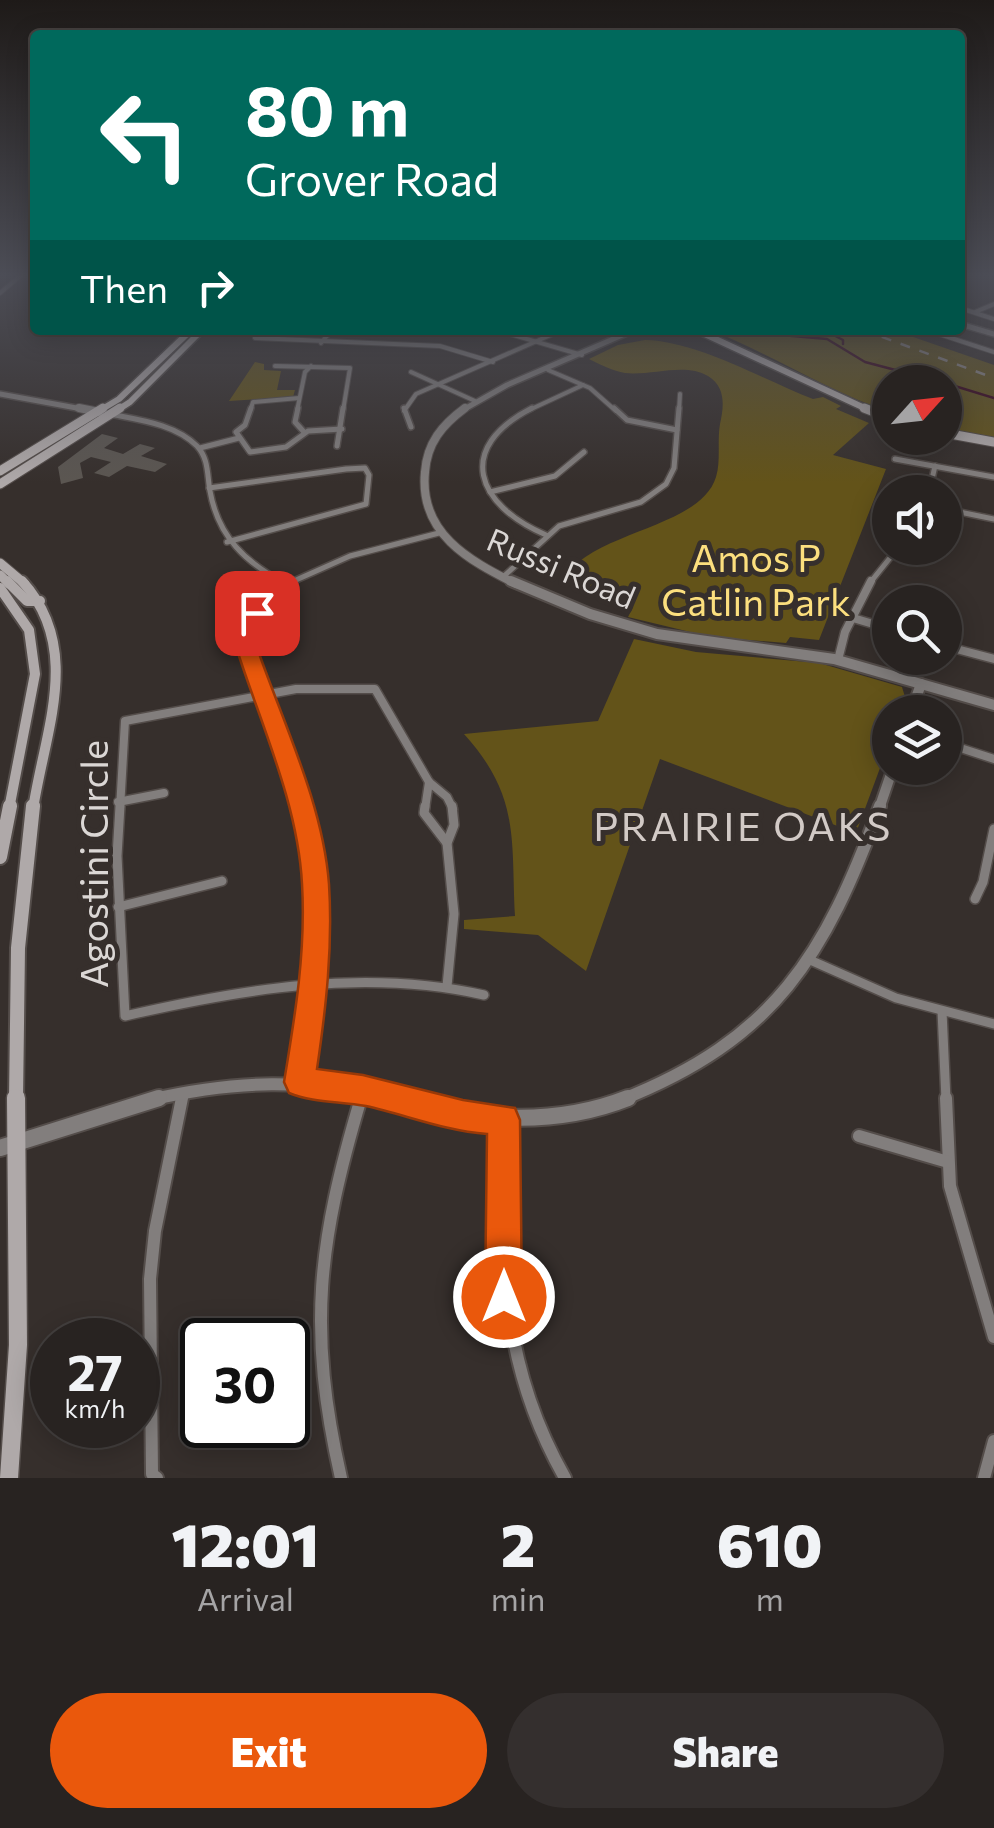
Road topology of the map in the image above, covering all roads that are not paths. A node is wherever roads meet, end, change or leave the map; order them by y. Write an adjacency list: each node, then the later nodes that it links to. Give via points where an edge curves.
1 (174, 345): 9 (main road)
2 (188, 345): 15 (main road)
3 (399, 345): 10 (street, via 440,346)
4 (529, 345): 10 (street)
5 (553, 345): 8 (street)
6 (603, 345): 8 (street, Russi Road)
7 (731, 345): 22 (main road)
8 (582, 355): 13 (street, Russi Road)
9 (160, 357): 15 (main road, via 167,359); 23 (main road)
10 (493, 362): 16 (street)
11 (275, 366): 12 (street)
12 (310, 366): 20 (street); 26 (street, via 350,368)
13 (548, 370): 17 (street); 21 (street, Russi Road)
14 (411, 372): 16 (street)
15 (157, 378): 24 (main road)
16 (438, 384): 21 (street); 25 (street, via 405,405)
17 (583, 385): 27 (street, via 628,420); 43 (street, via 519,414 490,437 482,463)
18 (0, 394): 23 (street)
19 (680, 394): 27 (street)
20 (299, 398): 28 (street, via 294,424); 30 (street, via 253,402 236,432)
21 (475, 401): 46 (street, Russi Road, via 438,431 425,459 426,504)
22 (872, 411)
23 (99, 412): 24 (street); 35 (main road)
24 (113, 414): 33 (street, via 168,428); 41 (main road)
25 (410, 427)
26 (342, 429): 28 (street); 32 (street)
27 (677, 430): 47 (street, via 672,474 662,489)
28 (304, 432): 30 (street, via 282,448 250,452)
29 (962, 436): 31 (main road)
30 (241, 440): 33 (street)
31 (994, 442)
32 (337, 446)
33 (202, 450): 42 (street)
34 (584, 452): 43 (street, via 560,474)
35 (29, 454): 38 (main road); 41 (main road, via 33,458)
36 (895, 459): 37 (street)
37 (934, 466): 39 (street); 40 (street)
38 (0, 471)
39 (933, 475)
40 (994, 477)
41 (2, 483)
42 (209, 488): 48 (street); 48 (street, via 346,469 365,468 369,475 366,504)
43 (490, 492): 47 (street, via 514,518)
44 (962, 513): 45 (street)
45 (994, 519)
46 (440, 533): 52 (street, Russi Road); 53 (street, via 320,566)
47 (546, 534): 52 (street)
48 (227, 542): 53 (street, via 249,564)
49 (0, 563): 55 (main road)
50 (881, 565): 56 (street)
51 (0, 576): 55 (main road, via 27,602)
52 (503, 577): 60 (street, Russi Road, via 654,634)
53 (286, 584): 62 (street, via 263,605 250,630 249,656)
54 (0, 588): 74 (main road, via 23,618 35,657)
55 (40, 601): 89 (main road, via 55,636 58,668 18,946)
56 (853, 618): 57 (street); 60 (street)
57 (872, 624)
58 (962, 651): 59 (street)
59 (994, 659)
60 (838, 660): 61 (street, Russi Road)
61 (921, 684): 63 (street); 64 (street, Russi Road)
62 (263, 695): 67 (street, via 322,686 375,689); 70 (street, Agostini Circle, via 125,720); 79 (street, via 310,842 318,925)
63 (917, 695)
64 (994, 705)
65 (962, 749): 66 (street)
66 (994, 759)
67 (429, 782): 72 (street, via 424,812); 72 (street, via 454,810)
68 (887, 785): 78 (street)
69 (164, 793): 70 (street)
70 (118, 802): 77 (street, Agostini Circle)
71 (994, 829): 73 (street)
72 (447, 843): 80 (street, via 454,914)
73 (993, 843): 76 (street)
74 (0, 858)
75 (222, 881): 77 (street)
76 (975, 899)
77 (118, 907): 79 (street, Agostini Circle, via 125,1016 216,996)
78 (810, 960): 82 (street); 87 (street, via 762,1018 694,1068 592,1108)
79 (315, 986): 80 (street); 84 (street)
80 (448, 986): 81 (street)
81 (484, 995)
82 (942, 1011): 83 (street); 91 (street)
83 (994, 1024)
84 (300, 1082): 85 (street); 86 (street)
85 (363, 1090): 87 (street); 96 (street, via 331,1195 319,1270 320,1370)
86 (182, 1092): 89 (street); 95 (street, via 176,1152 152,1250)
87 (504, 1120): 97 (street, via 509,1341 531,1416)
88 (859, 1136): 91 (street)
89 (18, 1142): 90 (street); 94 (main road, via 20,1330)
90 (0, 1148)
91 (948, 1162): 92 (street, via 954,1208)
92 (994, 1336)
93 (994, 1441): 98 (street)
94 (9, 1478)
95 (156, 1478)
96 (341, 1478)
97 (565, 1478)
98 (984, 1478)

